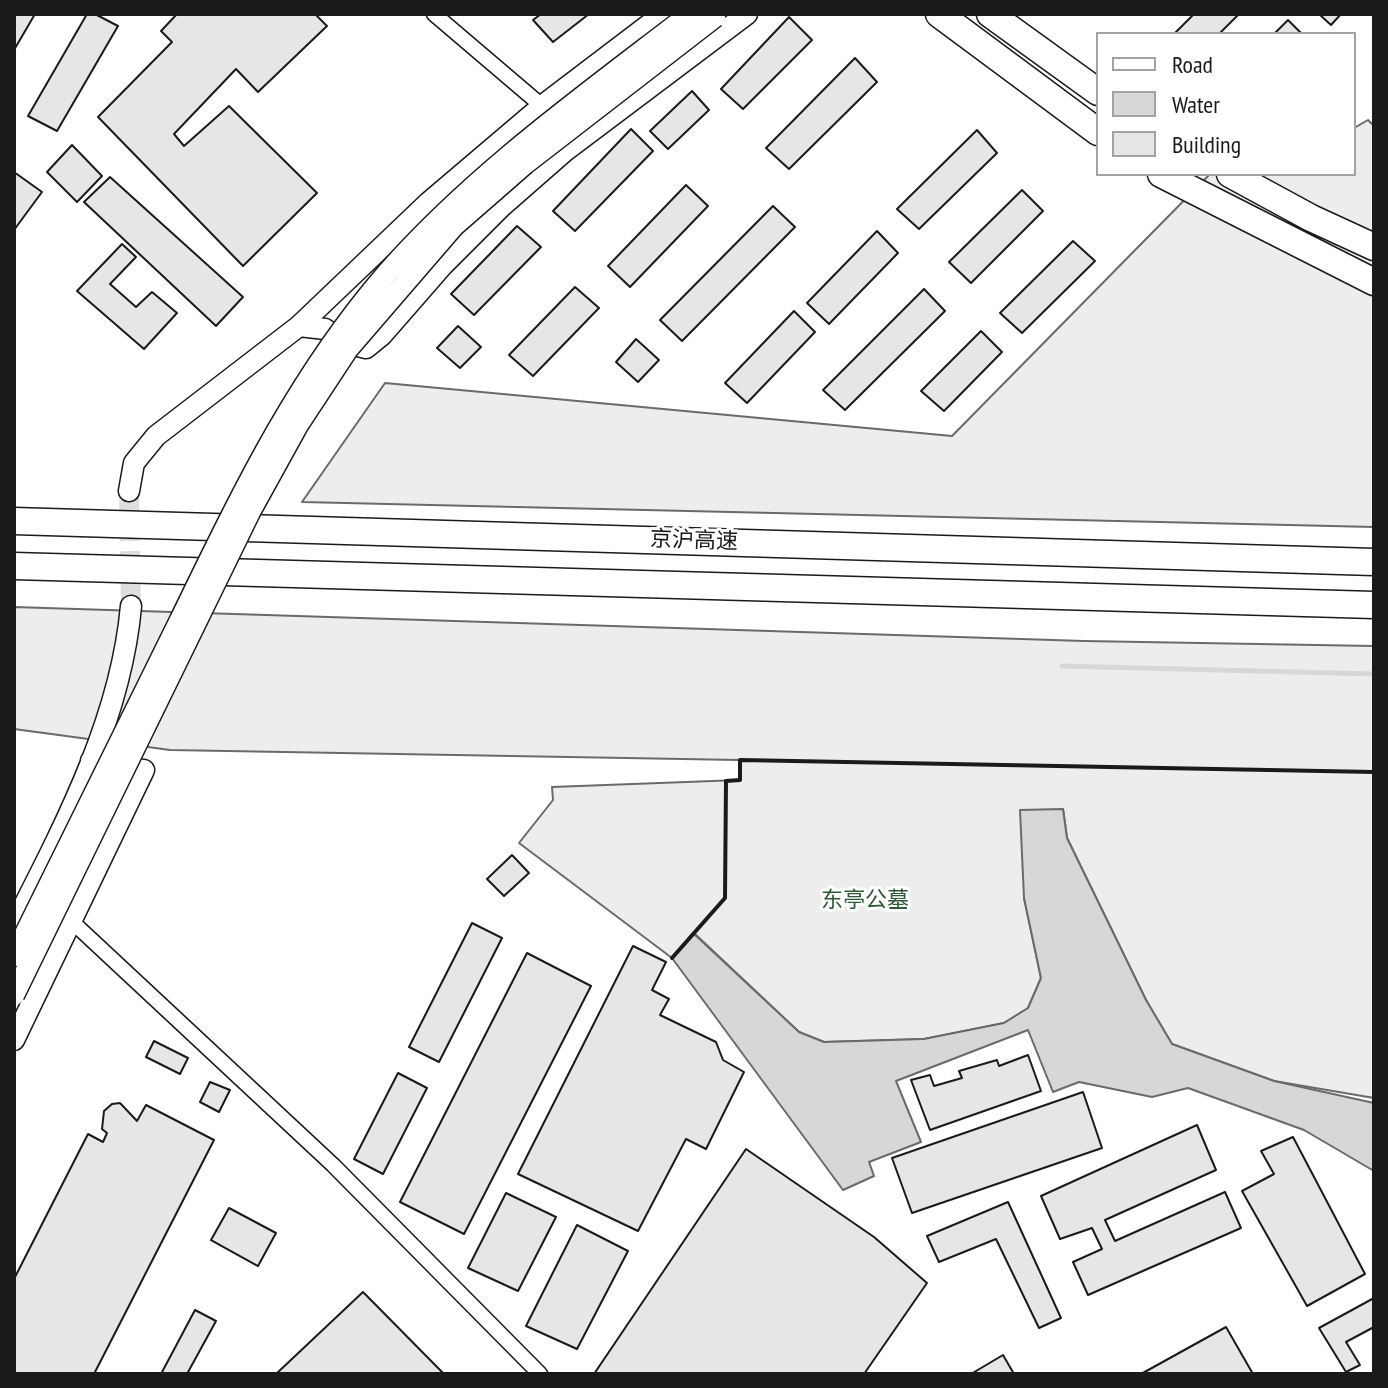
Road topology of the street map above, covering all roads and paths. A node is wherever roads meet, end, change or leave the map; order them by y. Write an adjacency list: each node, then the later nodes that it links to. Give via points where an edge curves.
1 (434, 14): 9 (street)
2 (663, 14): 9 (main road)
3 (690, 14): 26 (main road, bridge, via 473,188 388,273 314,368 253,468)
4 (747, 14): 15 (main road, via 512,197 366,348 343,342 325,329)
5 (939, 14): 10 (highway)
6 (990, 14): 8 (highway)
7 (717, 15): 27 (main road, bridge, via 454,226 348,349 250,512)
8 (1092, 88)
9 (542, 106): 15 (main road, via 429,202)
10 (1096, 131)
11 (1165, 176): 14 (highway)
12 (1234, 176): 13 (highway)
13 (1374, 247)
14 (1374, 282)
15 (299, 326): 16 (main road, via 156,436 134,463)
16 (129, 491)
17 (14, 521): 18 (highway, 京沪高速)
18 (1374, 562)
19 (14, 566): 20 (highway, 京沪高速)
20 (1374, 605)
21 (131, 606): 22 (main road, via 127,652)
22 (91, 761): 23 (main road); 24 (main road, via 144,770)
23 (28, 898): 24 (street); 25 (main road)
24 (74, 920): 28 (main road); 29 (street, via 333,1165)
25 (14, 925)
26 (14, 956)
27 (14, 995)
28 (14, 1040)
29 (540, 1374)

